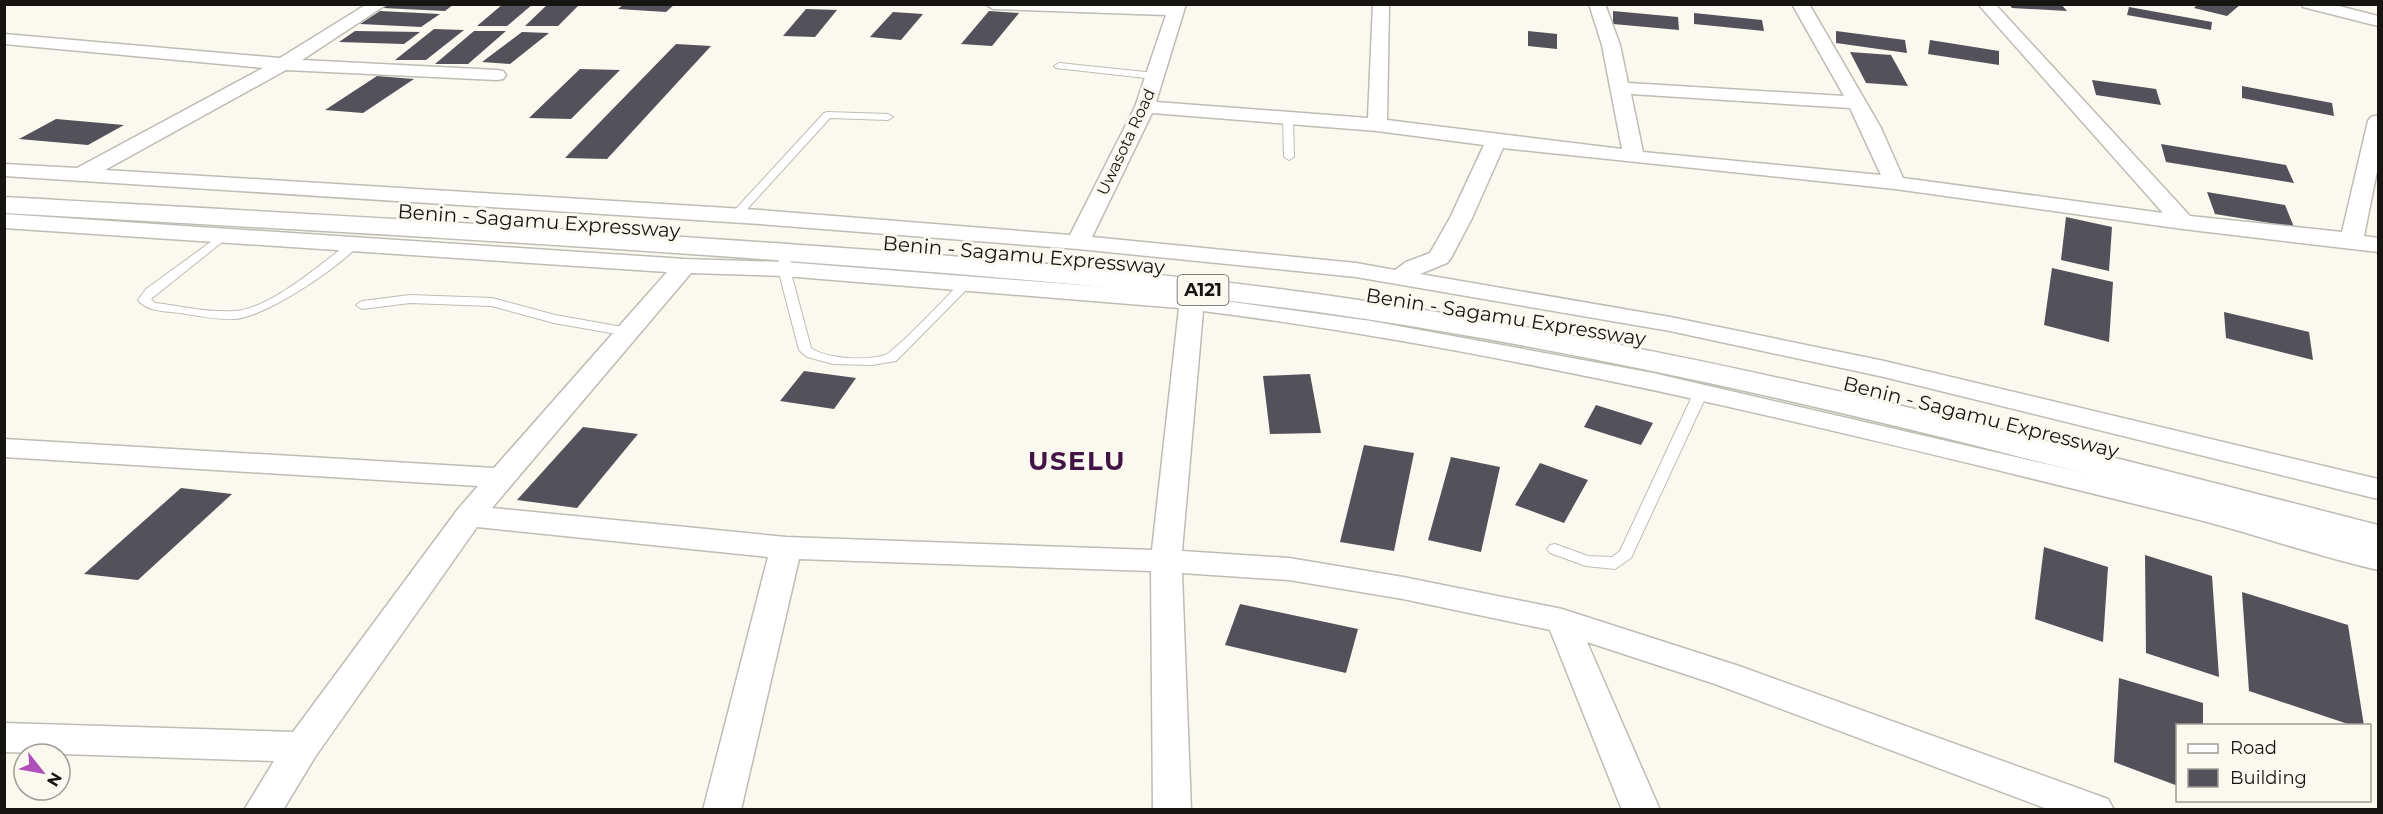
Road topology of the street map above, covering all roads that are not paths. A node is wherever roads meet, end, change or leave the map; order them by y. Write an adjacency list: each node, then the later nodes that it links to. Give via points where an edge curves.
1 (380, 4): 11 (street)
2 (993, 4): 8 (street)
3 (1381, 4): 21 (street)
4 (1598, 4): 15 (street)
5 (1800, 4): 16 (street)
6 (1986, 4): 32 (street)
7 (2309, 4): 9 (street)
8 (1177, 7): 14 (street, Uwasota Road)
9 (2379, 21)
10 (4, 39): 11 (street)
11 (283, 64): 13 (street); 26 (street)
12 (1059, 66): 14 (lane)
13 (497, 75)
14 (1155, 76): 17 (street, Uwasota Road)
15 (1620, 88): 16 (street); 24 (street)
16 (1857, 103): 27 (street)
17 (1145, 107): 19 (street); 35 (street, Uwasota Road)
18 (888, 117): 30 (lane, via 827,115)
19 (1288, 119): 21 (street); 23 (lane)
20 (2379, 121): 34 (street)
21 (1377, 125): 22 (street)
22 (1496, 141): 24 (street); 40 (street, via 1439,258 1414,267)
23 (1289, 157)
24 (1634, 157): 27 (street)
25 (4, 170): 26 (street)
26 (80, 175): 30 (street)
27 (1895, 183): 32 (street)
28 (4, 189): 50 (highway, Benin - Sagamu Expressway / A121, via 860,241 1192,269 1712,352 2109,447)
29 (4, 205): 38 (highway, A121)
30 (736, 215): 35 (street)
31 (4, 221): 33 (street)
32 (2183, 222): 34 (street)
33 (223, 236): 36 (street); 36 (lane, via 144,300 152,306 237,315 257,311)
34 (2352, 240): 37 (street)
35 (1078, 242): 40 (street, via 1356,270)
36 (354, 244): 39 (street)
37 (2379, 246)
38 (785, 260): 39 (street); 41 (street); 41 (lane, via 805,350 816,358 877,362 891,358); 51 (highway, A121, via 993,268 1434,320 1938,425)
39 (685, 266): 44 (street)
40 (1399, 278): 48 (street, via 1670,324 1884,369)
41 (967, 283): 42 (street)
42 (1192, 303): 45 (street, via 1371,328); 55 (street)
43 (362, 305): 44 (lane, via 410,300 492,302 554,320)
44 (628, 332): 47 (street)
45 (1701, 392): 53 (lane, via 1626,554 1615,563 1586,561); 54 (street, via 2184,506)
46 (4, 448): 47 (street)
47 (502, 477): 49 (street)
48 (2379, 489)
49 (469, 516): 52 (street); 58 (street)
50 (2379, 517)
51 (2379, 538)
52 (786, 548): 55 (street); 60 (street)
53 (1555, 549)
54 (2379, 559)
55 (1166, 561): 56 (street, via 1289,569); 61 (street)
56 (1562, 621): 62 (street); 63 (street, via 1738,679)
57 (4, 737): 58 (street)
58 (302, 747): 59 (street)
59 (263, 810)
60 (722, 810)
61 (1172, 810)
62 (1641, 810)
63 (2095, 810)

